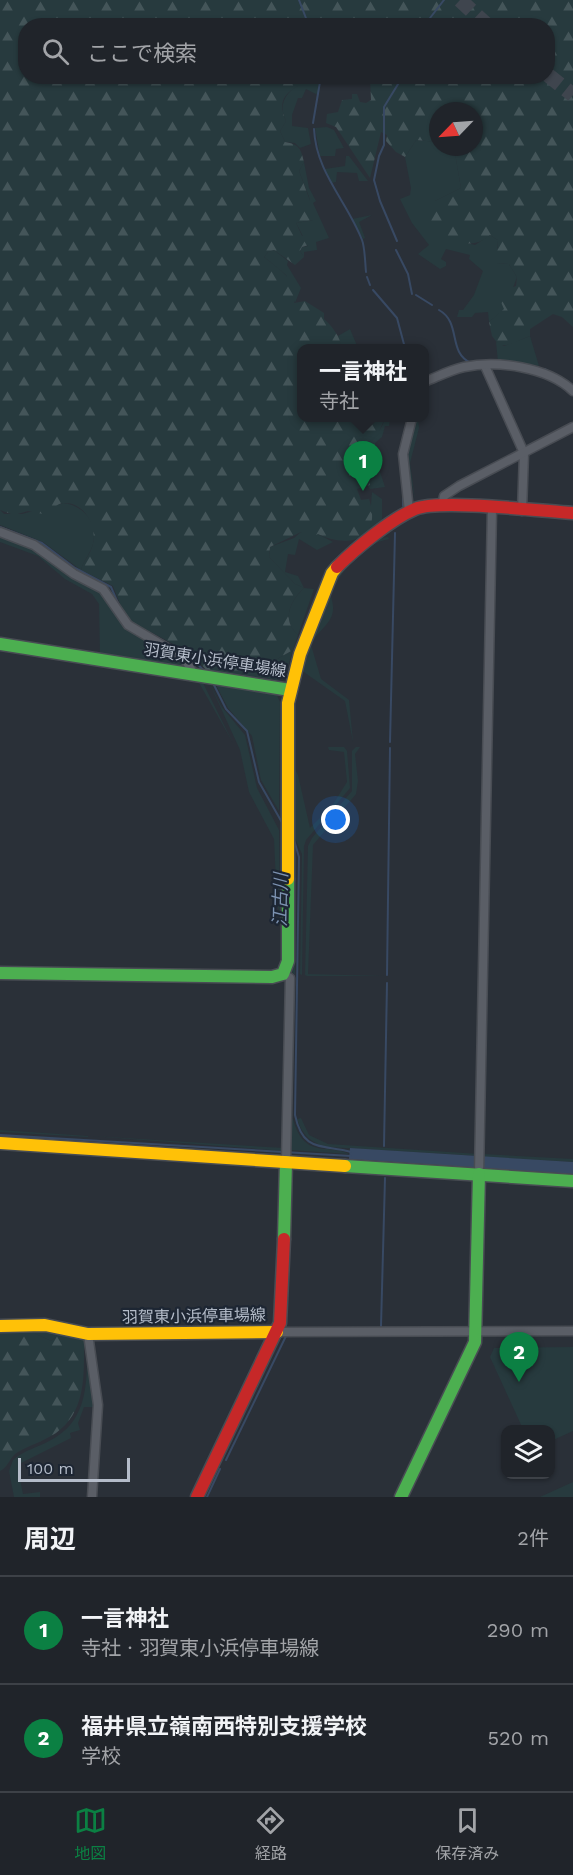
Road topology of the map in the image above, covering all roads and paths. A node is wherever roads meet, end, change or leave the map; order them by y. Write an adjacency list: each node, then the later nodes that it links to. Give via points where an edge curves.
1 (484, 366): 2 (street, via 459,368); 3 (street, via 542,371); 6 (street)
2 (429, 380)
3 (573, 391)
4 (411, 422): 9 (street, via 403,454)
5 (573, 427): 6 (street)
6 (524, 453): 7 (street, via 450,492); 10 (street)
7 (442, 506): 8 (street, 羽賀東小浜停車場線); 9 (street, 羽賀東小浜停車場線)
8 (492, 509): 10 (street, 羽賀東小浜停車場線); 20 (street)
9 (409, 511): 15 (street, 羽賀東小浜停車場線, via 357,547 332,573)
10 (522, 511): 11 (street, 羽賀東小浜停車場線)
11 (573, 513)
12 (0, 531): 14 (street, via 34,545 103,590 128,625 184,657)
13 (0, 644): 14 (street, 羽賀東小浜停車場線)
14 (204, 676): 15 (street, 羽賀東小浜停車場線)
15 (290, 690): 17 (street, via 286,723 288,961)
16 (0, 973): 17 (street, via 272,977)
17 (283, 974): 19 (street, via 290,978)
18 (0, 1143): 19 (street)
19 (287, 1156): 20 (street); 24 (street, via 284,1298)
20 (480, 1172): 21 (street); 25 (street)
21 (573, 1181)
22 (0, 1326): 26 (street, 羽賀東小浜停車場線, via 45,1324)
23 (573, 1330): 25 (street)
24 (277, 1332): 25 (street); 26 (street, 羽賀東小浜停車場線); 28 (street, 羽賀東小浜停車場線)
25 (477, 1332): 29 (street)
26 (88, 1334): 27 (street, via 98,1405)
27 (92, 1497)
28 (197, 1497)
29 (401, 1497)

